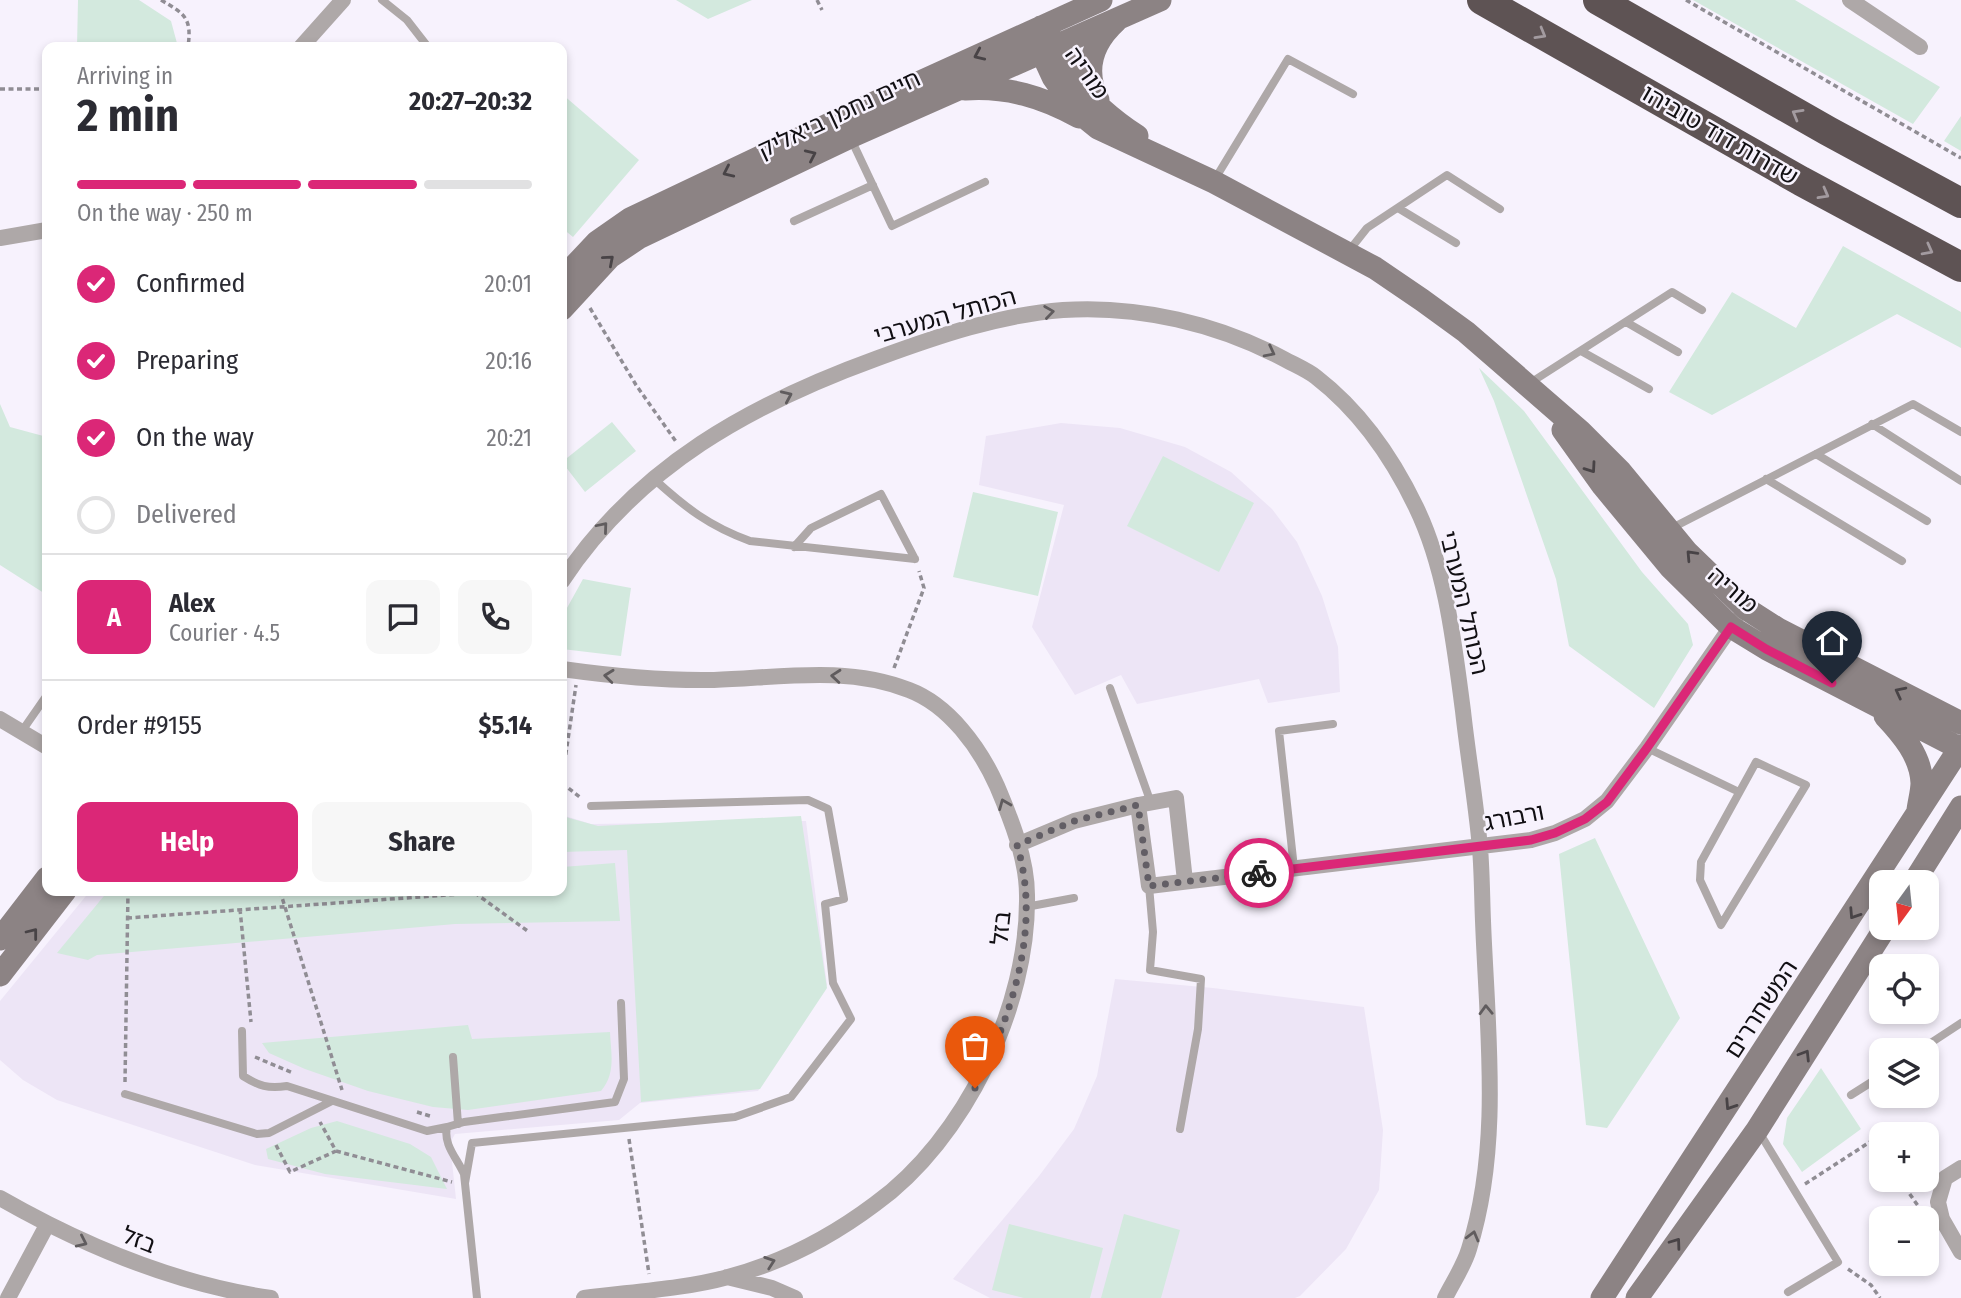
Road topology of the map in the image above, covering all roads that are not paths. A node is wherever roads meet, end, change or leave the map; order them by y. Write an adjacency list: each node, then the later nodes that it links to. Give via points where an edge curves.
1 (343, 0): 10 (street)
2 (382, 0): 11 (lane)
3 (1101, 0): 9 (street, חיים נחמן ביאליק)
4 (1160, 0): 8 (street, חיים נחמן ביאליק)
5 (1482, 0): 29 (highway, שדרות דוד טוביהו, one-way to 29)
6 (1598, 0): 21 (highway, one-way to 6)
7 (1850, 0): 12 (street)
8 (1122, 16): 13 (street, חיים נחמן ביאליק); 16 (street, via 1102,35 1091,60 1091,82)
9 (1041, 27): 13 (street, מוריה); 30 (street, חיים נחמן ביאליק, one-way to 30, via 629,219 597,242)
10 (305, 42)
11 (424, 42)
12 (1920, 47)
13 (1049, 48): 14 (street, חיים נחמן ביאליק); 16 (street, מוריה, via 1077,80)
14 (955, 89): 16 (street, via 997,89 1033,96); 17 (street, חיים נחמן ביאליק)
15 (1353, 94): 18 (lane, via 1289,59)
16 (1101, 120): 18 (street, מוריה, via 1132,133)
17 (850, 137): 20 (lane); 30 (street, חיים נחמן ביאליק, one-way to 17, via 640,237)
18 (1206, 178): 28 (street, מוריה)
19 (985, 182): 20 (lane, via 892,226)
20 (873, 185): 24 (lane)
21 (1961, 203)
22 (1398, 208): 23 (lane, via 1447,175); 27 (lane); 28 (lane, via 1367,228)
23 (1500, 209)
24 (794, 221)
25 (42, 231): 26 (street)
26 (0, 238)
27 (1456, 243)
28 (1347, 253): 36 (street, מוריה, via 1466,332)
29 (1961, 267)
30 (571, 284)
31 (1702, 310): 32 (lane, via 1672,292)
32 (1626, 322): 33 (lane); 34 (lane)
33 (1581, 351): 35 (lane); 36 (lane)
34 (1678, 352)
35 (1649, 389)
36 (1531, 390): 44 (street, מוריה, via 1621,472); 49 (street, מוריה, one-way to 49, via 1670,568)
37 (1872, 424): 38 (lane, via 1913,404); 39 (lane); 42 (lane)
38 (1961, 432)
39 (1816, 454): 41 (lane); 43 (lane)
40 (654, 479): 45 (lane, via 692,512 724,531 750,541); 47 (street, הכותל המערבי, one-way to 40, via 612,516); 68 (street, הכותל המערבי, one-way to 68, via 718,431 780,398 920,342 999,320 1063,310 1112,310 1226,331 1314,376 1363,422 1418,510 1437,563 1449,617)
41 (1766, 479): 44 (lane); 46 (lane)
42 (1961, 481)
43 (1927, 521)
44 (1669, 530): 48 (street, מוריה, one-way to 44)
45 (794, 547): 45 (lane, via 811,528 881,494 915,559)
46 (1902, 561)
47 (567, 574)
48 (1745, 608): 49 (street, ורבורג); 55 (street, מוריה, one-way to 48)
49 (1731, 627): 53 (street, מוריה); 59 (street, ורבורג)
50 (570, 670): 67 (street, בזל, one-way to 50, via 988,766 940,708 910,690 830,674 712,680)
51 (1110, 688): 62 (lane)
52 (42, 702): 57 (lane)
53 (1876, 706): 60 (street, מוריה); 65 (street, via 1915,755 1922,782)
54 (1, 722): 57 (street)
55 (1961, 723)
56 (1333, 724): 70 (lane, via 1279,731)
57 (22, 731): 58 (street)
58 (42, 744)
59 (1647, 748): 61 (lane); 68 (street, ורבורג, via 1607,802 1585,819 1531,840)
60 (1961, 748): 65 (street, המשחררים)
61 (1739, 792): 61 (lane, via 1701,862 1700,880 1721,925 1806,785 1756,762)
62 (1145, 804): 67 (street, via 1074,821); 72 (street, via 1176,798); 74 (street)
63 (591, 806): 95 (lane, via 808,800 828,809 844,899 825,904 833,983 850,1018 791,1097 735,1117 471,1143)
64 (1961, 807): 69 (street)
65 (1917, 816): 108 (street, המשחררים, one-way to 108)
66 (1961, 828): 69 (street)
67 (1017, 845): 77 (street, בזל)
68 (1480, 847): 70 (street, ורבורג); 107 (street, הכותל המערבי, one-way to 68, via 1468,1255 1479,1214 1487,1150)
69 (1932, 852): 71 (street)
70 (1294, 869): 72 (street, ורבורג)
71 (1921, 870)
72 (1185, 881): 74 (street, ורבורג)
73 (42, 884): 78 (street)
74 (1149, 886): 92 (lane, via 1150,970 1201,979 1198,1029)
75 (61, 896): 80 (street, one-way to 75)
76 (1074, 898): 77 (lane)
77 (1026, 906): 99 (street, בזל, one-way to 77, via 829,1235 878,1203 917,1167 975,1088 998,1043 1013,999)
78 (0, 939)
79 (1877, 940): 93 (street, one-way to 79)
80 (0, 975)
81 (621, 1003): 90 (lane, via 624,1079 615,1102)
82 (1961, 1023): 84 (lane)
83 (242, 1031): 89 (lane, via 243,1076 258,1086 286,1086)
84 (1938, 1038)
85 (453, 1057): 90 (lane)
86 (1869, 1084): 88 (lane)
87 (125, 1094): 89 (lane, via 257,1134 270,1133)
88 (1851, 1095)
89 (332, 1101): 91 (lane, via 427,1131)
90 (458, 1124): 91 (lane)
91 (447, 1127): 95 (lane, via 447,1145)
92 (1180, 1129)
93 (1757, 1129): 101 (lane, via 1838,1262); 109 (street, one-way to 93)
94 (1961, 1168): 98 (street, via 1945,1178 1938,1202 1941,1219)
95 (465, 1183): 104 (lane)
96 (0, 1198): 97 (street, בזל)
97 (47, 1225): 102 (street); 103 (street, בזל, one-way to 103, via 156,1271)
98 (1961, 1252)
99 (727, 1278): 100 (street, בזל); 106 (street)
100 (682, 1291): 105 (street, בזל)
101 (1788, 1292)
102 (9, 1298)
103 (271, 1298)
104 (477, 1298)
105 (584, 1298)
106 (795, 1298)
107 (1445, 1298)
108 (1602, 1298)
109 (1637, 1298)

